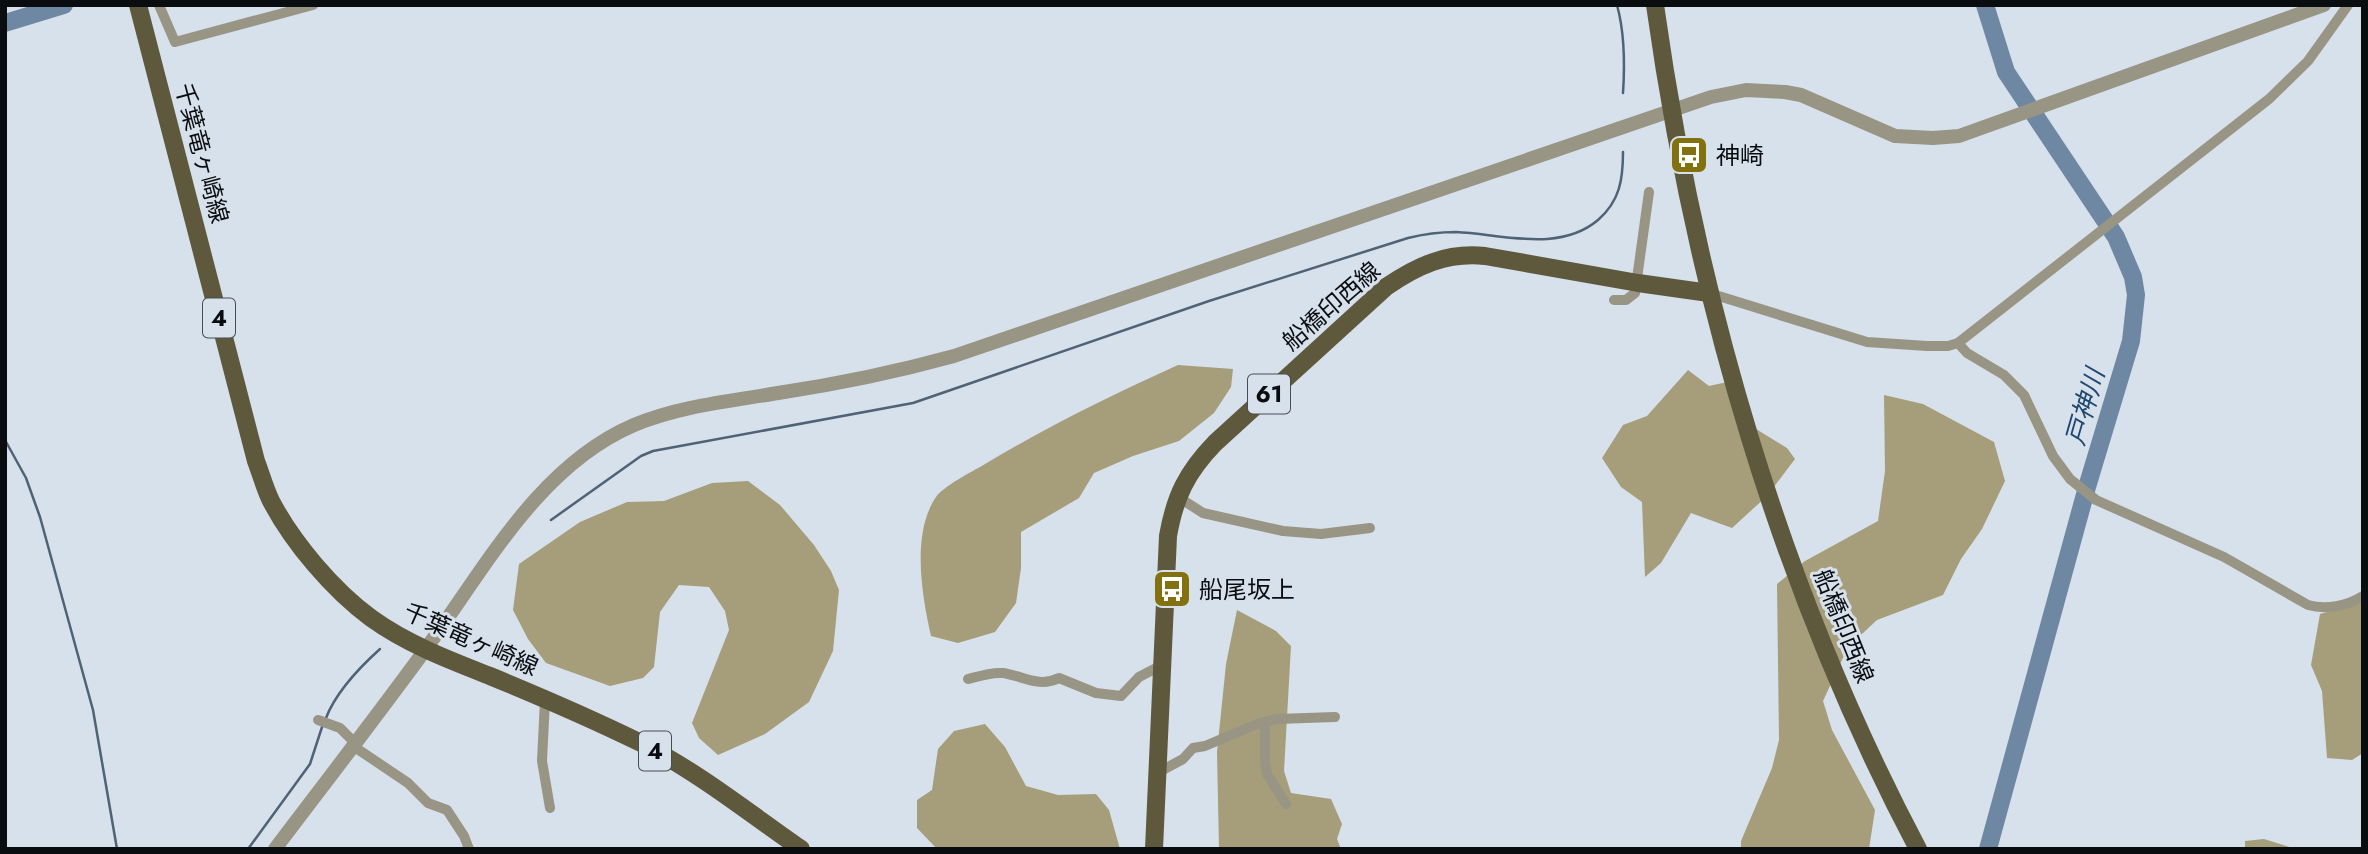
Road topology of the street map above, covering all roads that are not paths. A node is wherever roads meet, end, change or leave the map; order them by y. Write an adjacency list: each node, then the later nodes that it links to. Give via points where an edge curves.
1 (138, 5): 16 (main road, 千葉竜ヶ崎線 / 4, via 250,439 271,500 319,568 353,604)
2 (159, 5): 3 (street, via 175,42)
3 (313, 5)
4 (1655, 5): 7 (main road, 船橋印西線)
5 (2324, 5): 7 (street, via 1959,136 1895,136 1801,95 1758,89)
6 (2348, 5): 12 (street, via 2288,82)
7 (1670, 110): 10 (main road, 船橋印西線); 16 (street, via 954,356 869,377 677,411 635,425 588,451 549,485)
8 (1648, 192): 9 (street)
9 (1638, 283): 10 (main road, 船橋印西線 / 61); 11 (street, via 1632,298); 13 (main road, 船橋印西線 / 61, via 1468,254 1426,263 1386,287 1215,443 1191,469)
10 (1709, 293): 12 (street, via 1867,342); 31 (main road, 船橋印西線, via 1762,477 1794,566 1834,672)
11 (1615, 300)
12 (1958, 343): 15 (street, via 2024,395 2053,456 2096,500 2224,557 2308,605 2322,609)
13 (1178, 497): 14 (street, via 1203,513 1283,531 1321,534); 17 (main road, 船橋印西線 / 61, via 1168,536)
14 (1370, 528)
15 (2363, 596)
16 (426, 649): 19 (main road, 千葉竜ヶ崎線 / 4); 23 (street)
17 (1162, 665): 18 (street, via 1139,677 1121,696 1059,678 1050,683 999,673); 24 (main road, 船橋印西線 / 61)
18 (968, 678)
19 (545, 699): 26 (street, via 542,761); 29 (main road, 千葉竜ヶ崎線 / 4, via 679,765)
20 (1335, 717): 22 (street)
21 (318, 720): 23 (street, via 340,728)
22 (1265, 722): 24 (street, via 1192,748 1183,759); 25 (street, via 1267,774)
23 (354, 745): 27 (street); 28 (street, via 428,803 447,810)
24 (1157, 772): 30 (main road, 船橋印西線 / 61)
25 (1286, 804)
26 (550, 808)
27 (275, 849)
28 (469, 849)
29 (801, 849)
30 (1154, 849)
31 (1918, 849)

